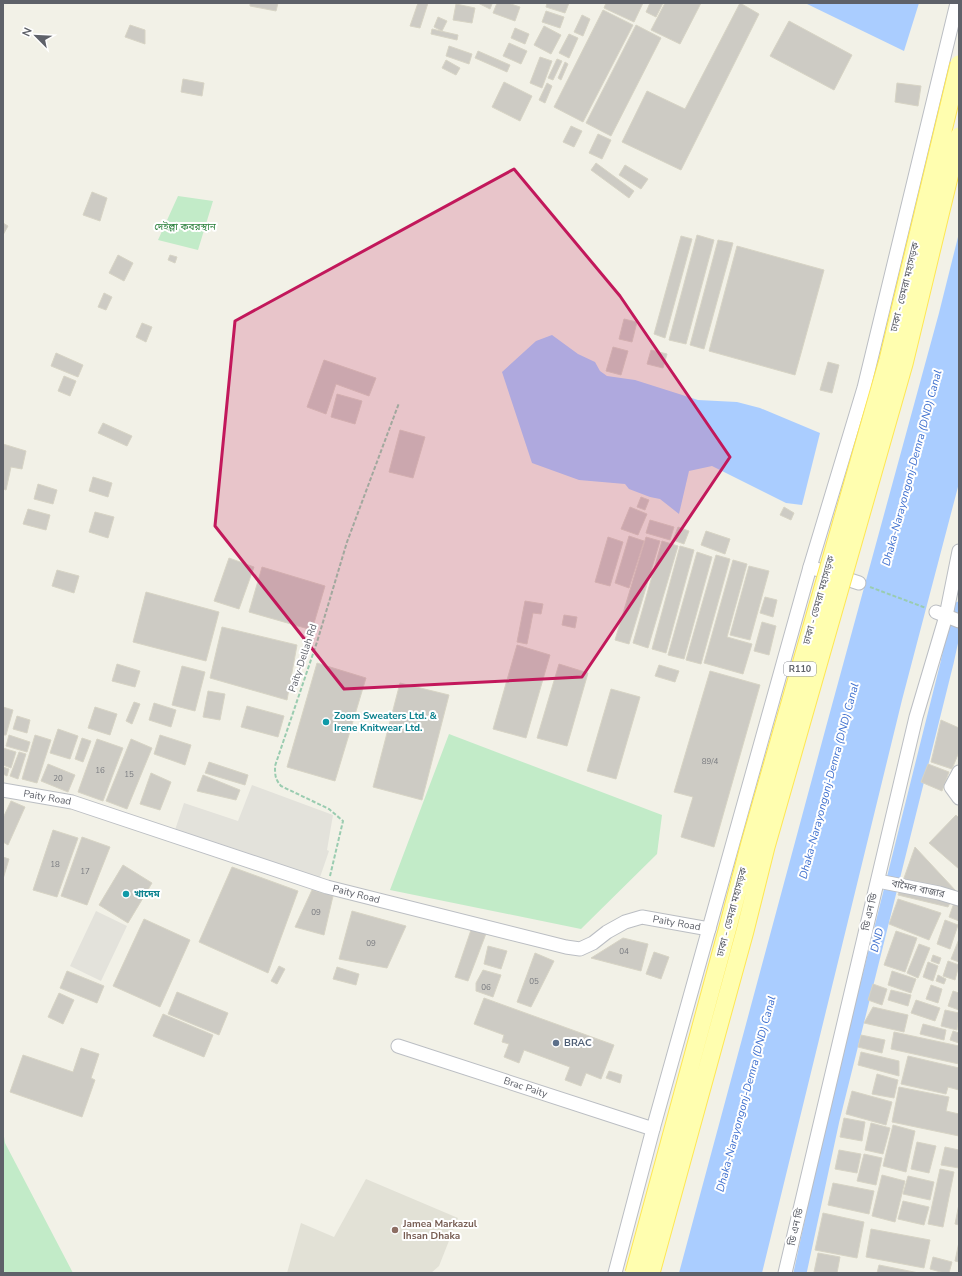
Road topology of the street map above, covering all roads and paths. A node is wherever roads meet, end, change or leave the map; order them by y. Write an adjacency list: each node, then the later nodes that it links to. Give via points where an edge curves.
1 (957, 3): 6 (street, via 864,388)
2 (959, 64): 20 (main road, ঢাকা - ডেমরা মহাসড়ক / R110, bridge, via 888,360 750,843)
3 (959, 136): 21 (main road, ঢাকা - ডেমরা মহাসড়ক / R110, bridge, via 904,364 766,847)
4 (399, 403): 14 (path, Paity-Dellah Rd, via 347,542 317,642 275,766 274,776 281,786 329,809 344,821)
5 (959, 551): 8 (street, ডি এন ডি)
6 (810, 566): 7 (street); 16 (street)
7 (859, 583): 8 (path)
8 (941, 614): 9 (street); 13 (street, ডি এন ডি)
9 (959, 621)
10 (959, 772): 12 (street, via 951,787)
11 (3, 790): 14 (street, Paity Road, via 72,802)
12 (959, 798)
13 (878, 880): 15 (street, বামৈল বাজার); 22 (street, ডি এন ডি)
14 (327, 887): 16 (street, Paity Road, via 580,949 625,922 642,917)
15 (959, 899)
16 (709, 929): 18 (street)
17 (398, 1046): 18 (street, Brac Paity)
18 (653, 1129): 19 (street)
19 (615, 1273)
20 (634, 1273)
21 (651, 1273)
22 (785, 1273)

